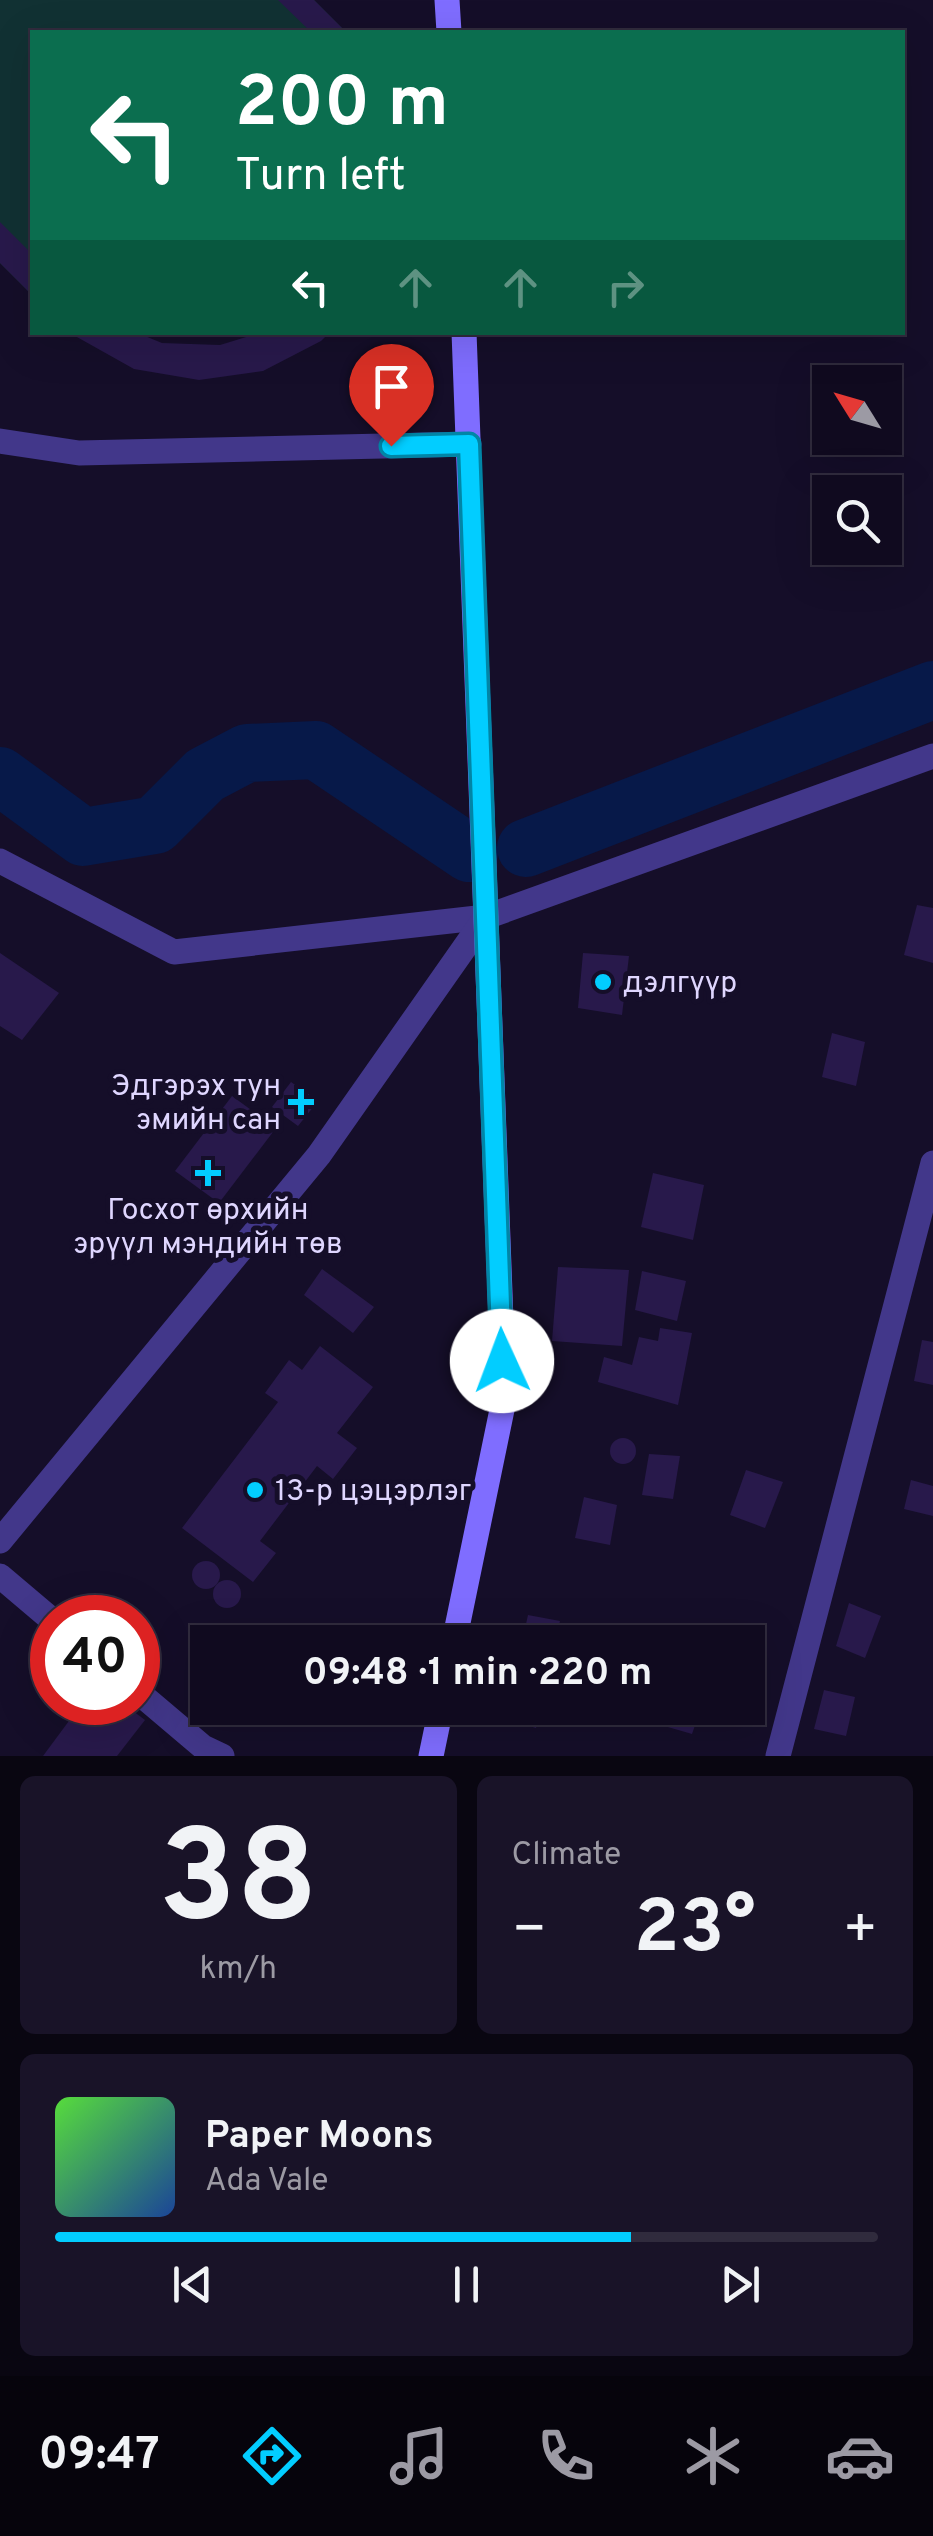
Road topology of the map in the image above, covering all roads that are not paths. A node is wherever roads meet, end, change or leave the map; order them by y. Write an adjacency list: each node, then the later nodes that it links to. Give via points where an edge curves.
1 (448, 0): 2 (street)
2 (449, 30)
3 (464, 335): 5 (street)
4 (0, 441): 5 (street, via 79,453)
5 (469, 444): 8 (street)
6 (933, 756): 8 (street)
7 (0, 860): 8 (street, via 174,952)
8 (486, 916): 10 (street, via 319,1155); 13 (street, via 504,1400)
9 (933, 1164): 18 (street)
10 (0, 1541)
11 (0, 1576): 12 (street)
12 (30, 1601)
13 (458, 1625)
14 (160, 1711): 16 (street)
15 (437, 1725): 17 (street)
16 (222, 1756)
17 (431, 1756)
18 (778, 1756)

